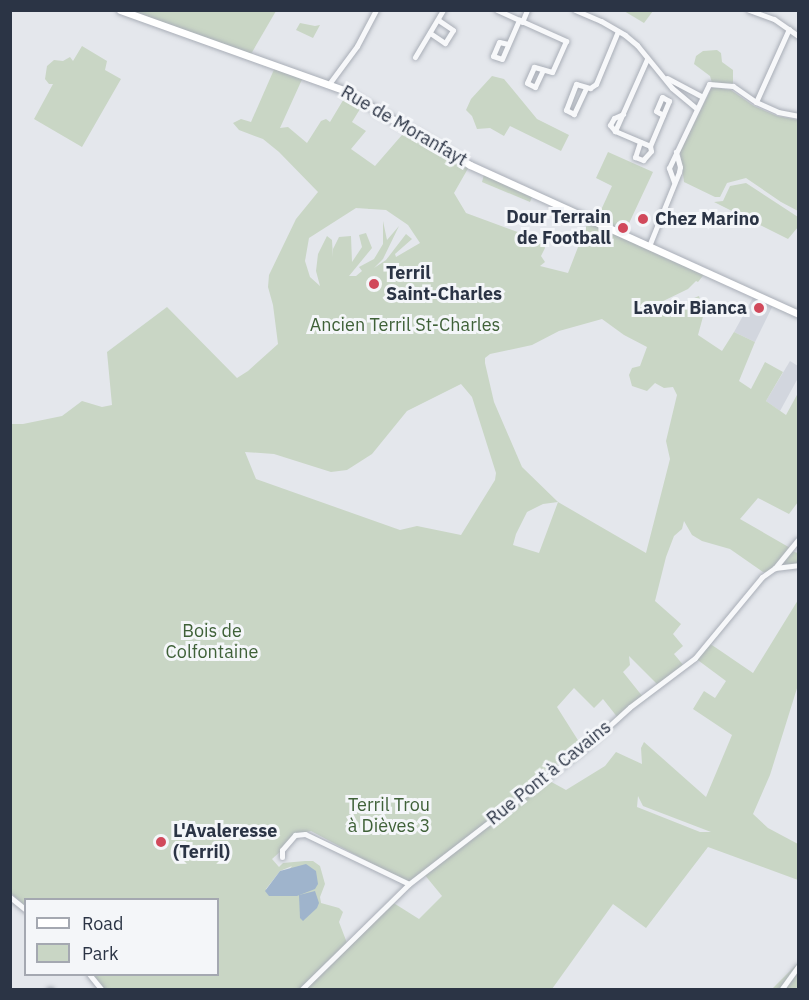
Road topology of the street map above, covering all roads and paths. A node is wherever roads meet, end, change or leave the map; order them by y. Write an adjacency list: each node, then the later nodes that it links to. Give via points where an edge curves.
1 (120, 10): 19 (main road, Rue de Moranfayt)
2 (376, 10): 19 (street, via 357,46)
3 (443, 10): 9 (street)
4 (497, 10): 8 (street)
5 (527, 10): 10 (street)
6 (576, 10): 12 (street)
7 (748, 10): 11 (street)
8 (508, 13): 10 (street)
9 (438, 20): 13 (street); 13 (street, via 453,30 445,43)
10 (520, 21): 15 (street); 18 (street, via 566,41 552,72)
11 (789, 29): 14 (street); 23 (street)
12 (619, 32): 17 (street); 20 (street, via 596,84)
13 (430, 33): 16 (street)
14 (798, 36)
15 (508, 44)
16 (415, 57)
17 (649, 60): 21 (street); 27 (street, via 615,131)
18 (543, 70)
19 (329, 84): 31 (main road, Rue de Moranfayt, via 365,101 470,165)
20 (586, 88): 20 (street, via 576,84 566,110 574,114)
21 (679, 90): 22 (street); 24 (street)
22 (702, 97): 23 (street, via 706,86 717,82 738,88); 24 (street)
23 (756, 102): 26 (street)
24 (696, 108): 29 (street)
25 (663, 115): 28 (street)
26 (798, 116)
27 (640, 142): 28 (street); 28 (street, via 635,157 645,160)
28 (650, 148)
29 (676, 152): 30 (street, via 680,167); 30 (street, via 669,168)
30 (674, 182): 31 (street)
31 (649, 246): 32 (main road, Rue de Moranfayt)
32 (798, 314)
33 (798, 540): 34 (street, Rue Pont à Cavains)
34 (792, 549): 35 (street); 37 (street, Rue Pont à Cavains)
35 (798, 553)
36 (798, 565): 37 (street)
37 (775, 568): 39 (street, Rue Pont à Cavains, via 762,577 695,658)
38 (282, 856): 39 (street, via 282,850 296,836 305,834)
39 (409, 884): 45 (street, Rue Pont à Cavains)
40 (10, 897): 41 (street)
41 (24, 908)
42 (798, 967): 46 (street)
43 (90, 976): 44 (street)
44 (102, 990)
45 (301, 990)
46 (781, 990)

